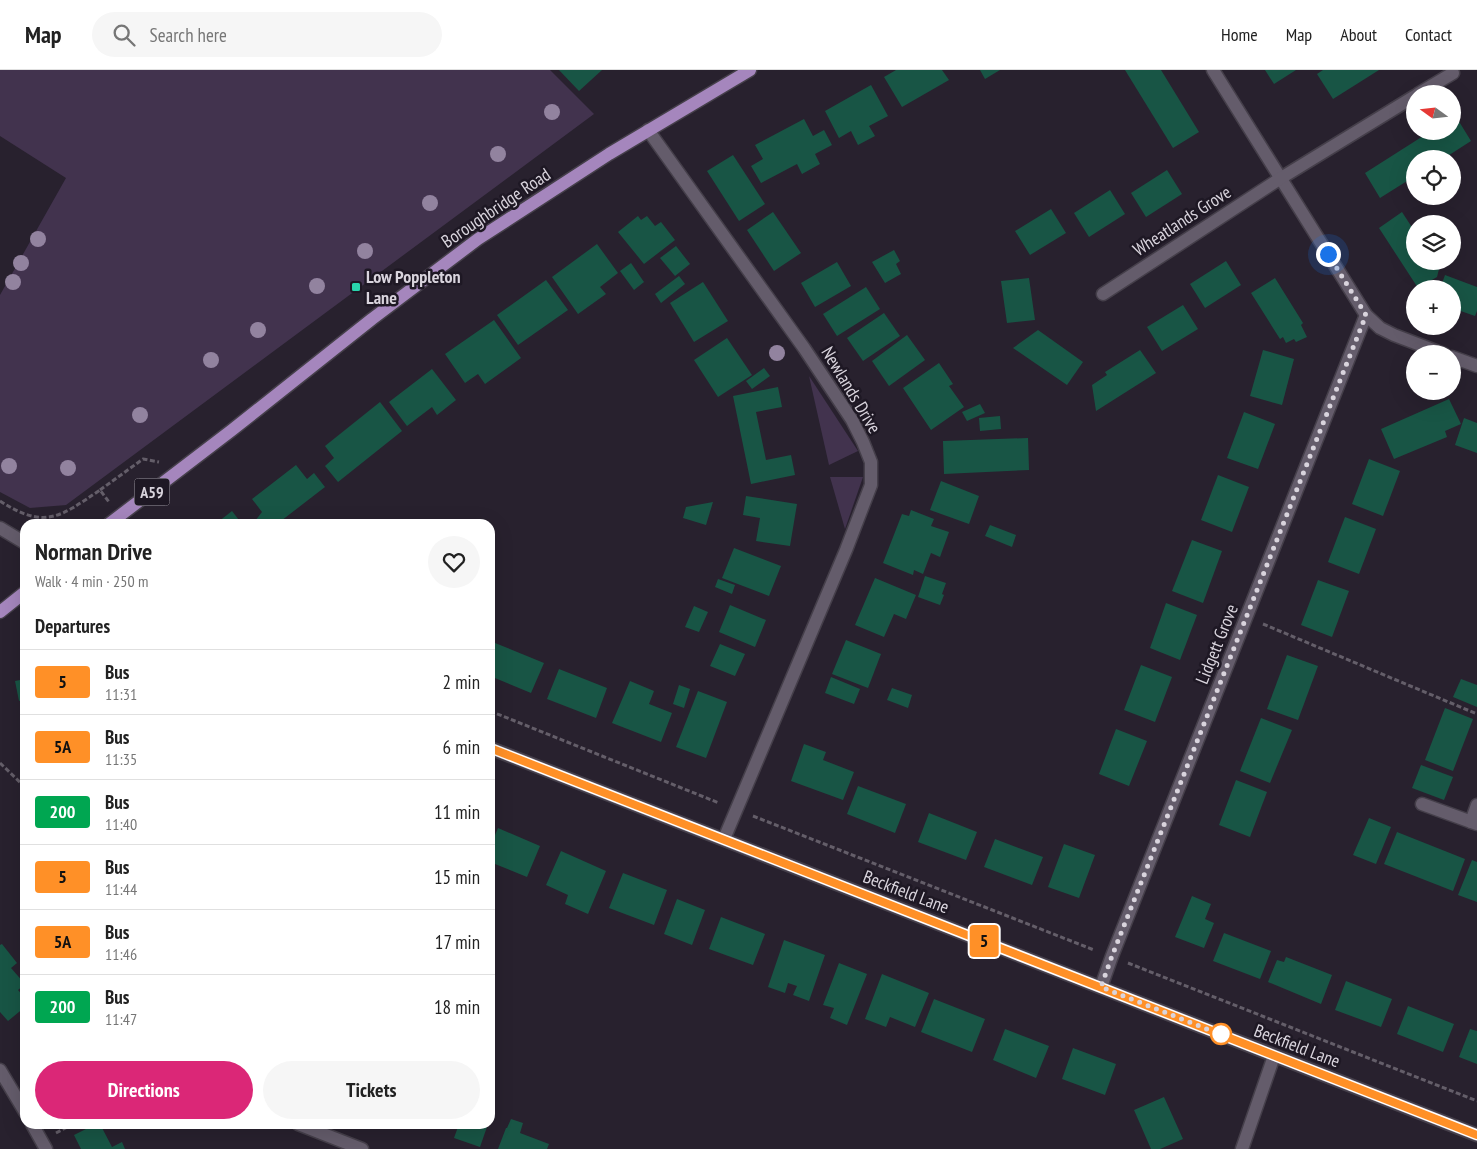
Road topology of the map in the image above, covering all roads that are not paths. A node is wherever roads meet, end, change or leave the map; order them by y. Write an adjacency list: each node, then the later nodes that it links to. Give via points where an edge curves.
1 (750, 70): 6 (main road, Boroughbridge Road / A59)
2 (1213, 70): 7 (street)
3 (1453, 73): 4 (street)
4 (1433, 85)
5 (1406, 102): 7 (street, Wheatlands Grove)
6 (648, 130): 13 (main road, Boroughbridge Road / A59, via 478,239); 22 (street, Newlands Drive, via 804,348 852,420 871,462 871,485 846,550)
7 (1281, 178): 8 (street, Wheatlands Grove); 9 (street)
8 (1103, 294)
9 (1366, 315): 10 (street, via 1387,332); 23 (street, Lidgett Grove)
10 (1421, 345)
11 (1461, 360): 12 (street)
12 (1477, 366)
13 (115, 519)
14 (0, 528): 15 (street)
15 (20, 540)
16 (20, 596): 17 (main road)
17 (0, 612)
18 (495, 750): 22 (street, Beckfield Lane)
19 (1422, 804): 21 (street)
20 (1477, 806): 21 (street)
21 (1474, 823)
22 (724, 839): 23 (street, Beckfield Lane)
23 (1101, 987): 24 (street, Beckfield Lane)
24 (1274, 1056): 29 (street, Beckfield Lane); 32 (street)
25 (0, 1070): 26 (street)
26 (20, 1104)
27 (35, 1129): 30 (street)
28 (311, 1129): 31 (street)
29 (1477, 1135)
30 (46, 1149)
31 (362, 1149)
32 (1242, 1149)

